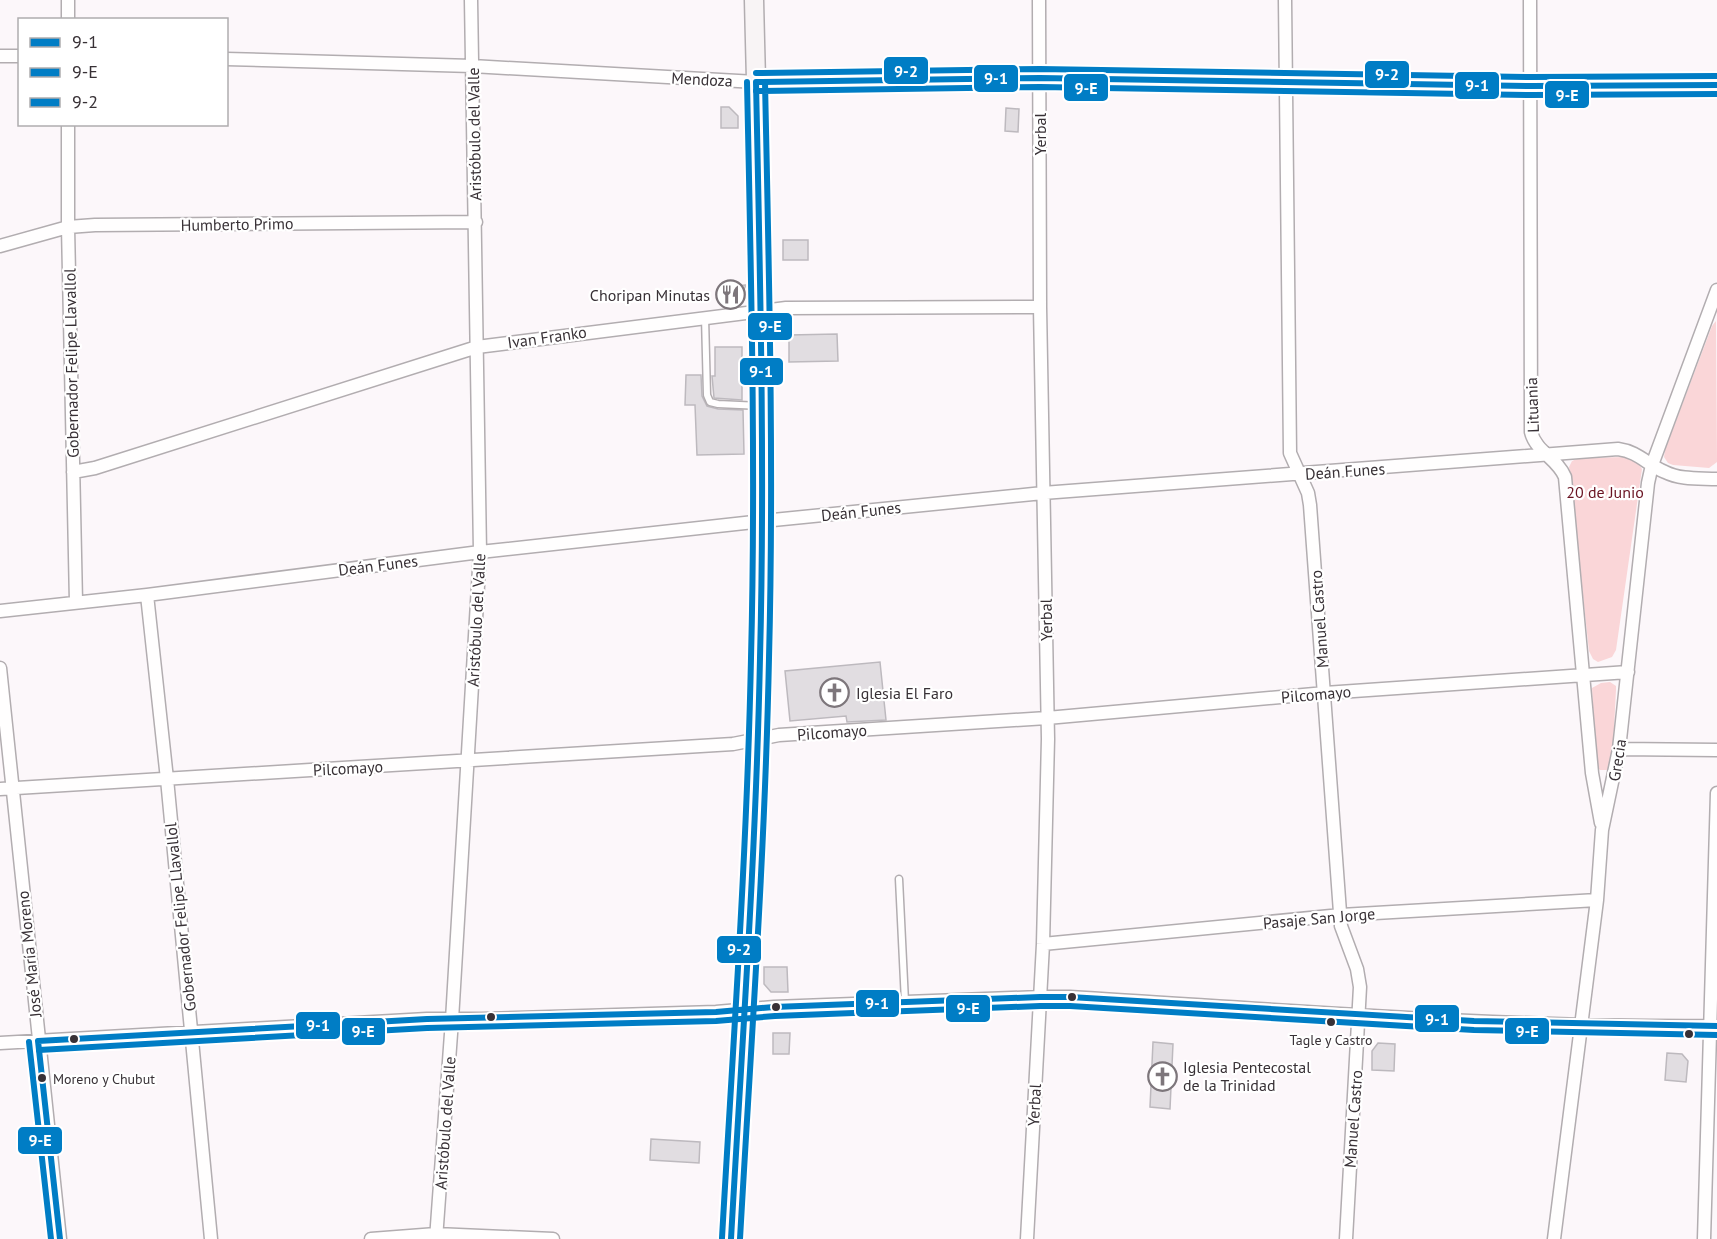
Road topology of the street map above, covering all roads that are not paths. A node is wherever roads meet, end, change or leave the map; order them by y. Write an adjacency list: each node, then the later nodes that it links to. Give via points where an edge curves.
1 (68, 0): 7 (street)
2 (471, 0): 11 (street, Aristóbulo del Valle)
3 (754, 0): 13 (main road)
4 (1039, 0): 12 (street, Yerbal)
5 (1285, 0): 14 (street, Manuel Castro)
6 (1530, 0): 15 (street, Lituania)
7 (68, 18)
8 (0, 56): 9 (street)
9 (18, 56)
10 (228, 59): 11 (street, Mendoza)
11 (472, 66): 13 (street, Mendoza); 18 (street, Aristóbulo del Valle)
12 (1040, 78): 13 (street, Mendoza); 14 (street, Mendoza); 22 (street, Yerbal)
13 (756, 81): 23 (main road)
14 (1285, 82): 15 (street, Mendoza); 30 (street, Manuel Castro, via 1290,453)
15 (1531, 86): 16 (street, Mendoza); 27 (street, Lituania, via 1531,432 1538,447)
16 (1717, 86)
17 (68, 126): 19 (street, Gobernador Felipe Llavallol)
18 (476, 222): 19 (street, Humberto Primo); 25 (street, Aristóbulo del Valle)
19 (68, 227): 20 (street, Humberto Primo); 29 (street, Gobernador Felipe Llavallol)
20 (0, 246)
21 (1717, 290): 28 (street, Grecia)
22 (1040, 307): 23 (street, Ivan Franko); 32 (street, Yerbal)
23 (762, 310): 24 (street, Ivan Franko); 26 (main road)
24 (705, 316): 25 (street, Ivan Franko); 26 (lane, via 710,402)
25 (477, 347): 29 (street, Ivan Franko); 34 (street, Aristóbulo del Valle)
26 (762, 406): 33 (main road)
27 (1549, 455): 28 (street, Deán Funes, via 1618,449 1638,454); 30 (street, Deán Funes); 40 (street, Lituania, via 1565,477)
28 (1652, 465): 31 (street, Deán Funes, via 1680,477); 39 (street, Grecia)
29 (73, 472): 36 (street, Gobernador Felipe Llavallol)
30 (1299, 474): 32 (street, Deán Funes); 41 (street, Manuel Castro, via 1310,505)
31 (1717, 479)
32 (1043, 493): 33 (street, Deán Funes); 42 (street, Yerbal)
33 (763, 521): 34 (street, Deán Funes); 43 (main road)
34 (480, 552): 35 (street, Deán Funes); 46 (street, Aristóbulo del Valle)
35 (147, 595): 36 (street, Deán Funes); 47 (street, Gobernador Felipe Llavallol)
36 (76, 602): 37 (street, Deán Funes)
37 (0, 611)
38 (0, 668): 48 (street, José María Moreno)
39 (1628, 672): 40 (street, Pilcomayo); 44 (street, Grecia)
40 (1583, 675): 41 (street, Pilcomayo); 50 (street, Lituania)
41 (1325, 693): 42 (street, Pilcomayo); 53 (street, Manuel Castro)
42 (1047, 718): 43 (street, Pilcomayo, via 779,735); 54 (street, Yerbal)
43 (758, 740): 46 (street, Pilcomayo); 57 (main road)
44 (1619, 749): 45 (street); 50 (street, Grecia)
45 (1717, 750)
46 (468, 761): 47 (street, Pilcomayo); 59 (street, Aristóbulo del Valle)
47 (167, 779): 48 (street, Pilcomayo); 62 (street, Gobernador Felipe Llavallol)
48 (6, 789): 63 (street, José María Moreno)
49 (1717, 794): 61 (street)
50 (1602, 830): 52 (street, Grecia)
51 (899, 879): 56 (lane)
52 (1597, 900): 53 (street, Pasaje San Jorge); 60 (street, Grecia)
53 (1341, 915): 54 (street, Pasaje San Jorge); 58 (street, Manuel Castro, via 1358,969)
54 (1043, 944): 55 (street, Yerbal)
55 (1040, 997): 56 (street); 58 (street); 71 (street, Yerbal)
56 (905, 1002): 57 (street)
57 (743, 1010): 59 (street); 70 (main road)
58 (1360, 1016): 60 (street); 72 (street, Manuel Castro)
59 (452, 1020): 62 (street); 65 (street, Aristóbulo del Valle)
60 (1580, 1026): 61 (street); 73 (street, Grecia)
61 (1714, 1026): 74 (street)
62 (191, 1031): 63 (street); 67 (street, Gobernador Felipe Llavallol)
63 (38, 1041): 64 (street); 66 (street, José María Moreno)
64 (0, 1043)
65 (436, 1236): 68 (street); 69 (street)
66 (60, 1239)
67 (212, 1239)
68 (371, 1239)
69 (553, 1239)
70 (731, 1239)
71 (1027, 1239)
72 (1346, 1239)
73 (1554, 1239)
74 (1704, 1239)

